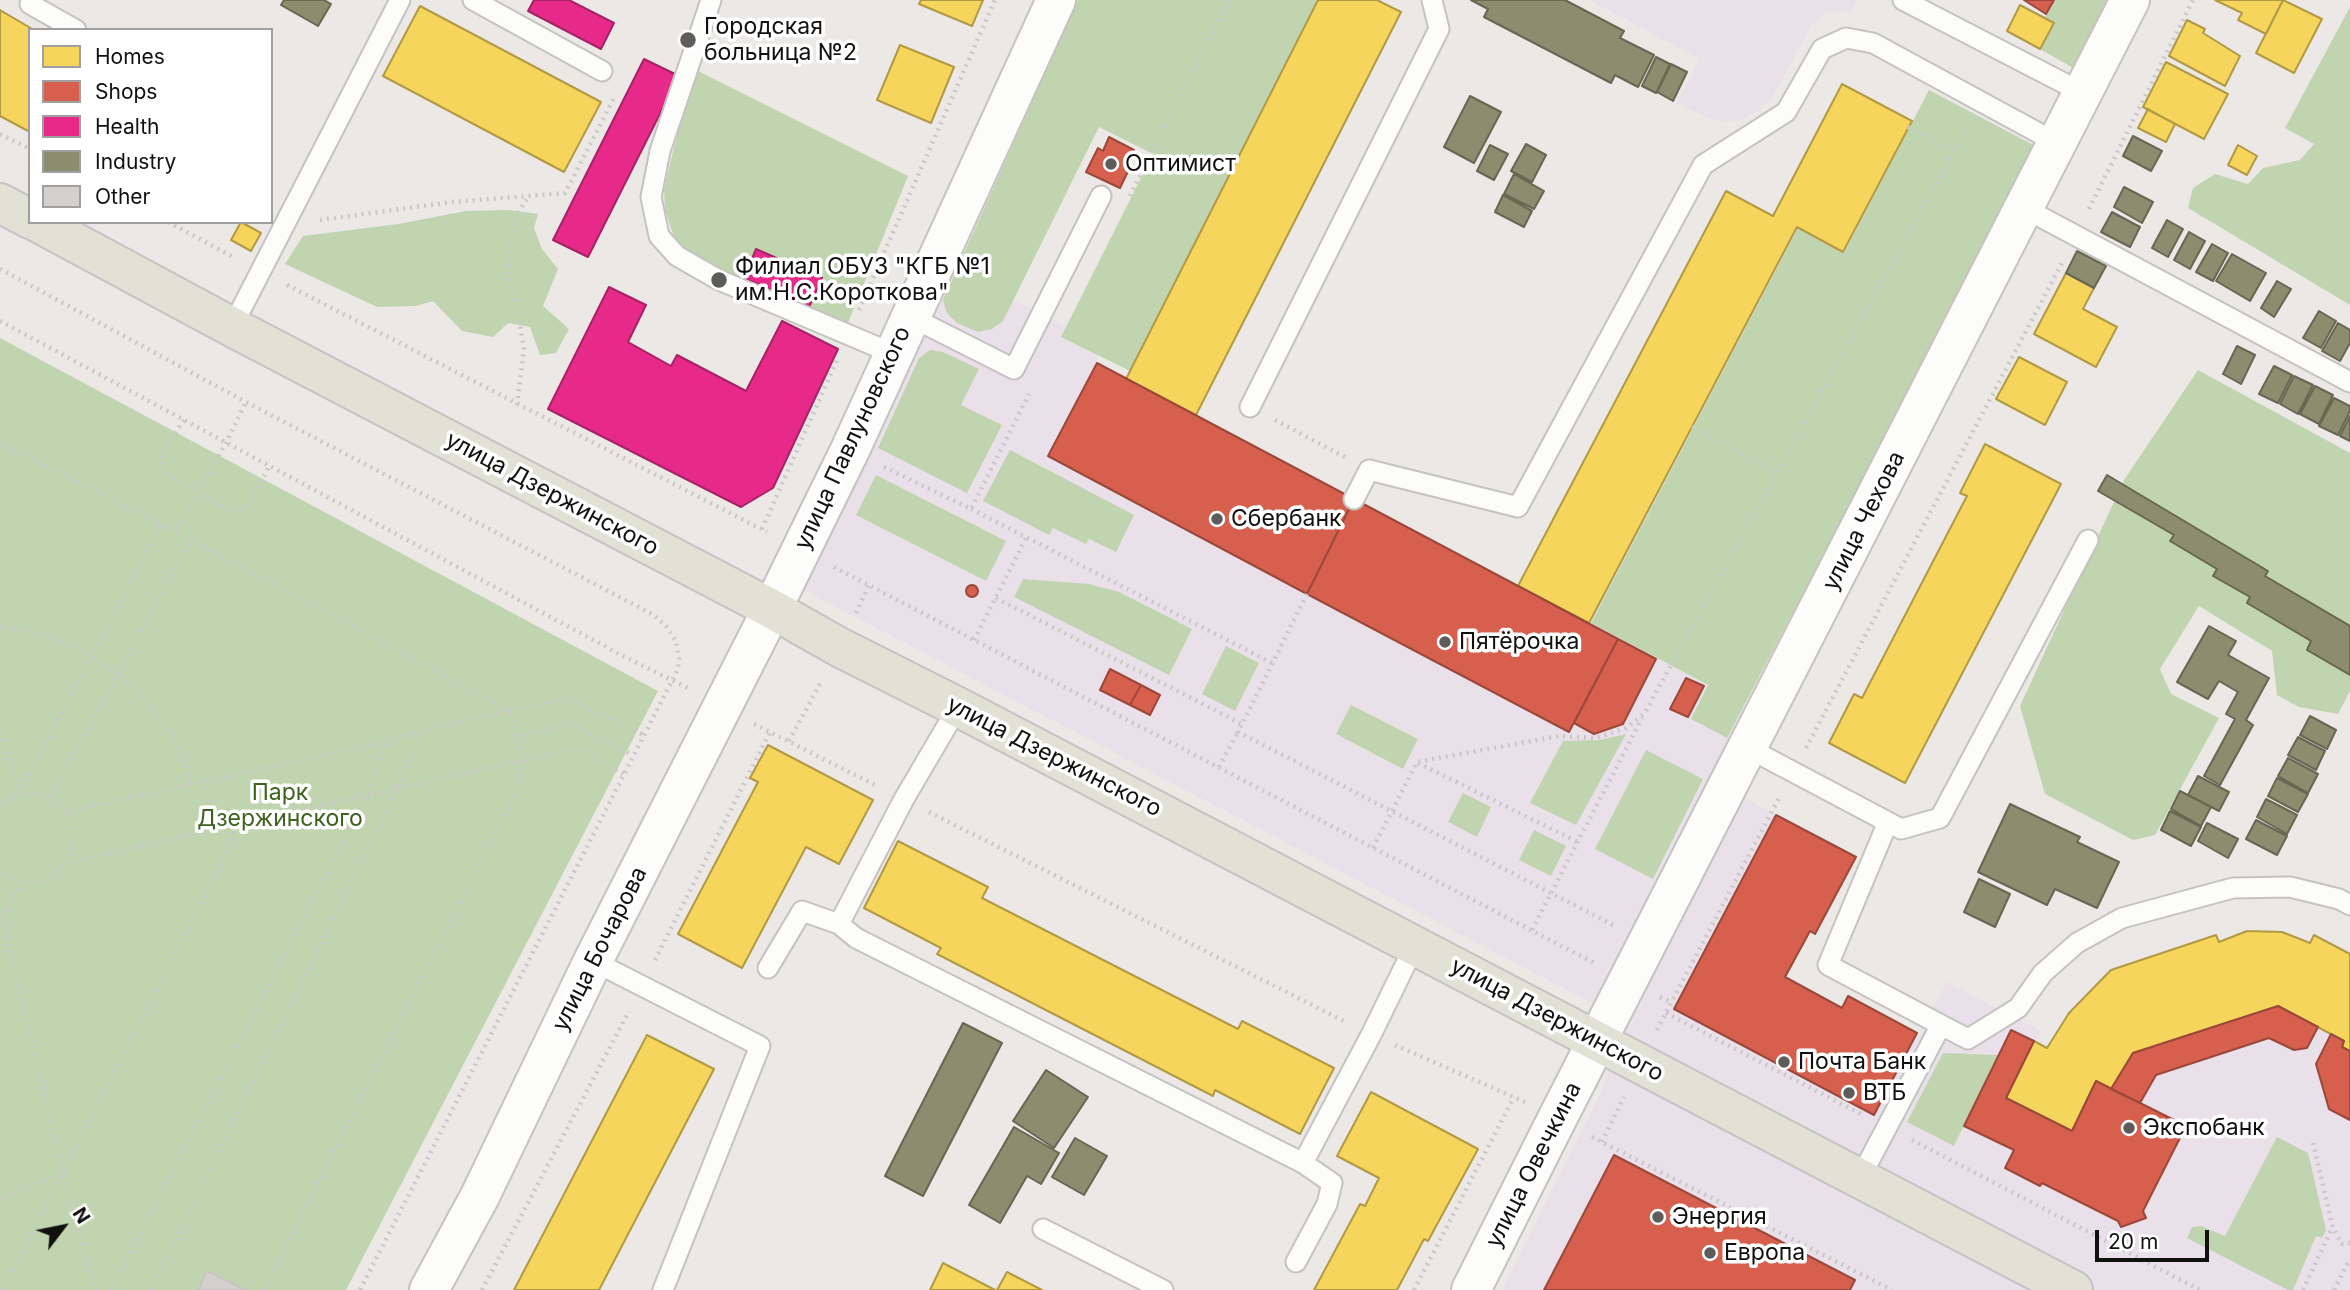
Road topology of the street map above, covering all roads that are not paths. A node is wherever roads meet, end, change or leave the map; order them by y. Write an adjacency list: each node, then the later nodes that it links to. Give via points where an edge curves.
1 (32, 0): 9 (lane, via 30,4)
2 (400, 0): 19 (lane)
3 (473, 0): 10 (lane)
4 (711, 0): 20 (lane, via 660,151 650,197 659,236 677,257 719,280)
5 (1056, 0): 18 (street, улица Павлуновского)
6 (1432, 0): 22 (lane, via 1439,29)
7 (1903, 0): 11 (lane)
8 (2130, 0): 11 (street, улица Чехова)
9 (72, 28)
10 (602, 71)
11 (2083, 93): 12 (street, улица Чехова)
12 (2057, 143): 15 (street, улица Чехова); 23 (lane, via 1873,43 1846,38 1822,49 1786,112 1703,165 1518,507 1369,470)
13 (1101, 196): 18 (lane, via 1014,369)
14 (0, 203): 16 (main road)
15 (2024, 208): 21 (lane); 27 (street, улица Чехова)
16 (28, 218)
17 (41, 224): 19 (main road, улица Дзержинского)
18 (911, 317): 20 (street, улица Павлуновского)
19 (232, 327): 25 (main road, улица Дзержинского)
20 (894, 354): 25 (street, улица Павлуновского)
21 (2350, 383)
22 (1250, 407)
23 (1354, 499)
24 (2088, 540): 28 (lane, via 1940,818 1901,829)
25 (772, 609): 26 (main road, улица Дзержинского); 32 (street, улица Бочарова)
26 (958, 707): 30 (lane); 31 (main road, улица Дзержинского)
27 (1748, 748): 28 (lane); 35 (street, улица Чехова)
28 (1888, 822): 34 (lane, via 1828,965)
29 (2350, 905): 34 (lane, via 2290,887 2233,888 2122,918 2077,943 2043,973 2018,1008 1968,1039)
30 (839, 924): 33 (lane, via 802,911); 36 (lane, via 856,938)
31 (1415, 945): 35 (main road, улица Дзержинского); 36 (lane)
32 (593, 961): 40 (street, улица Бочарова, via 480,1196); 41 (lane, via 760,1046)
33 (768, 968)
34 (1941, 1025): 37 (lane)
35 (1598, 1041): 37 (main road, улица Дзержинского); 43 (street, улица Овечкина)
36 (1303, 1163): 39 (lane, via 1332,1182 1327,1204)
37 (1860, 1178): 44 (main road, улица Дзержинского)
38 (1043, 1228): 42 (lane)
39 (1296, 1262)
40 (429, 1290)
41 (663, 1290)
42 (1163, 1290)
43 (1471, 1290)
44 (2073, 1290)

